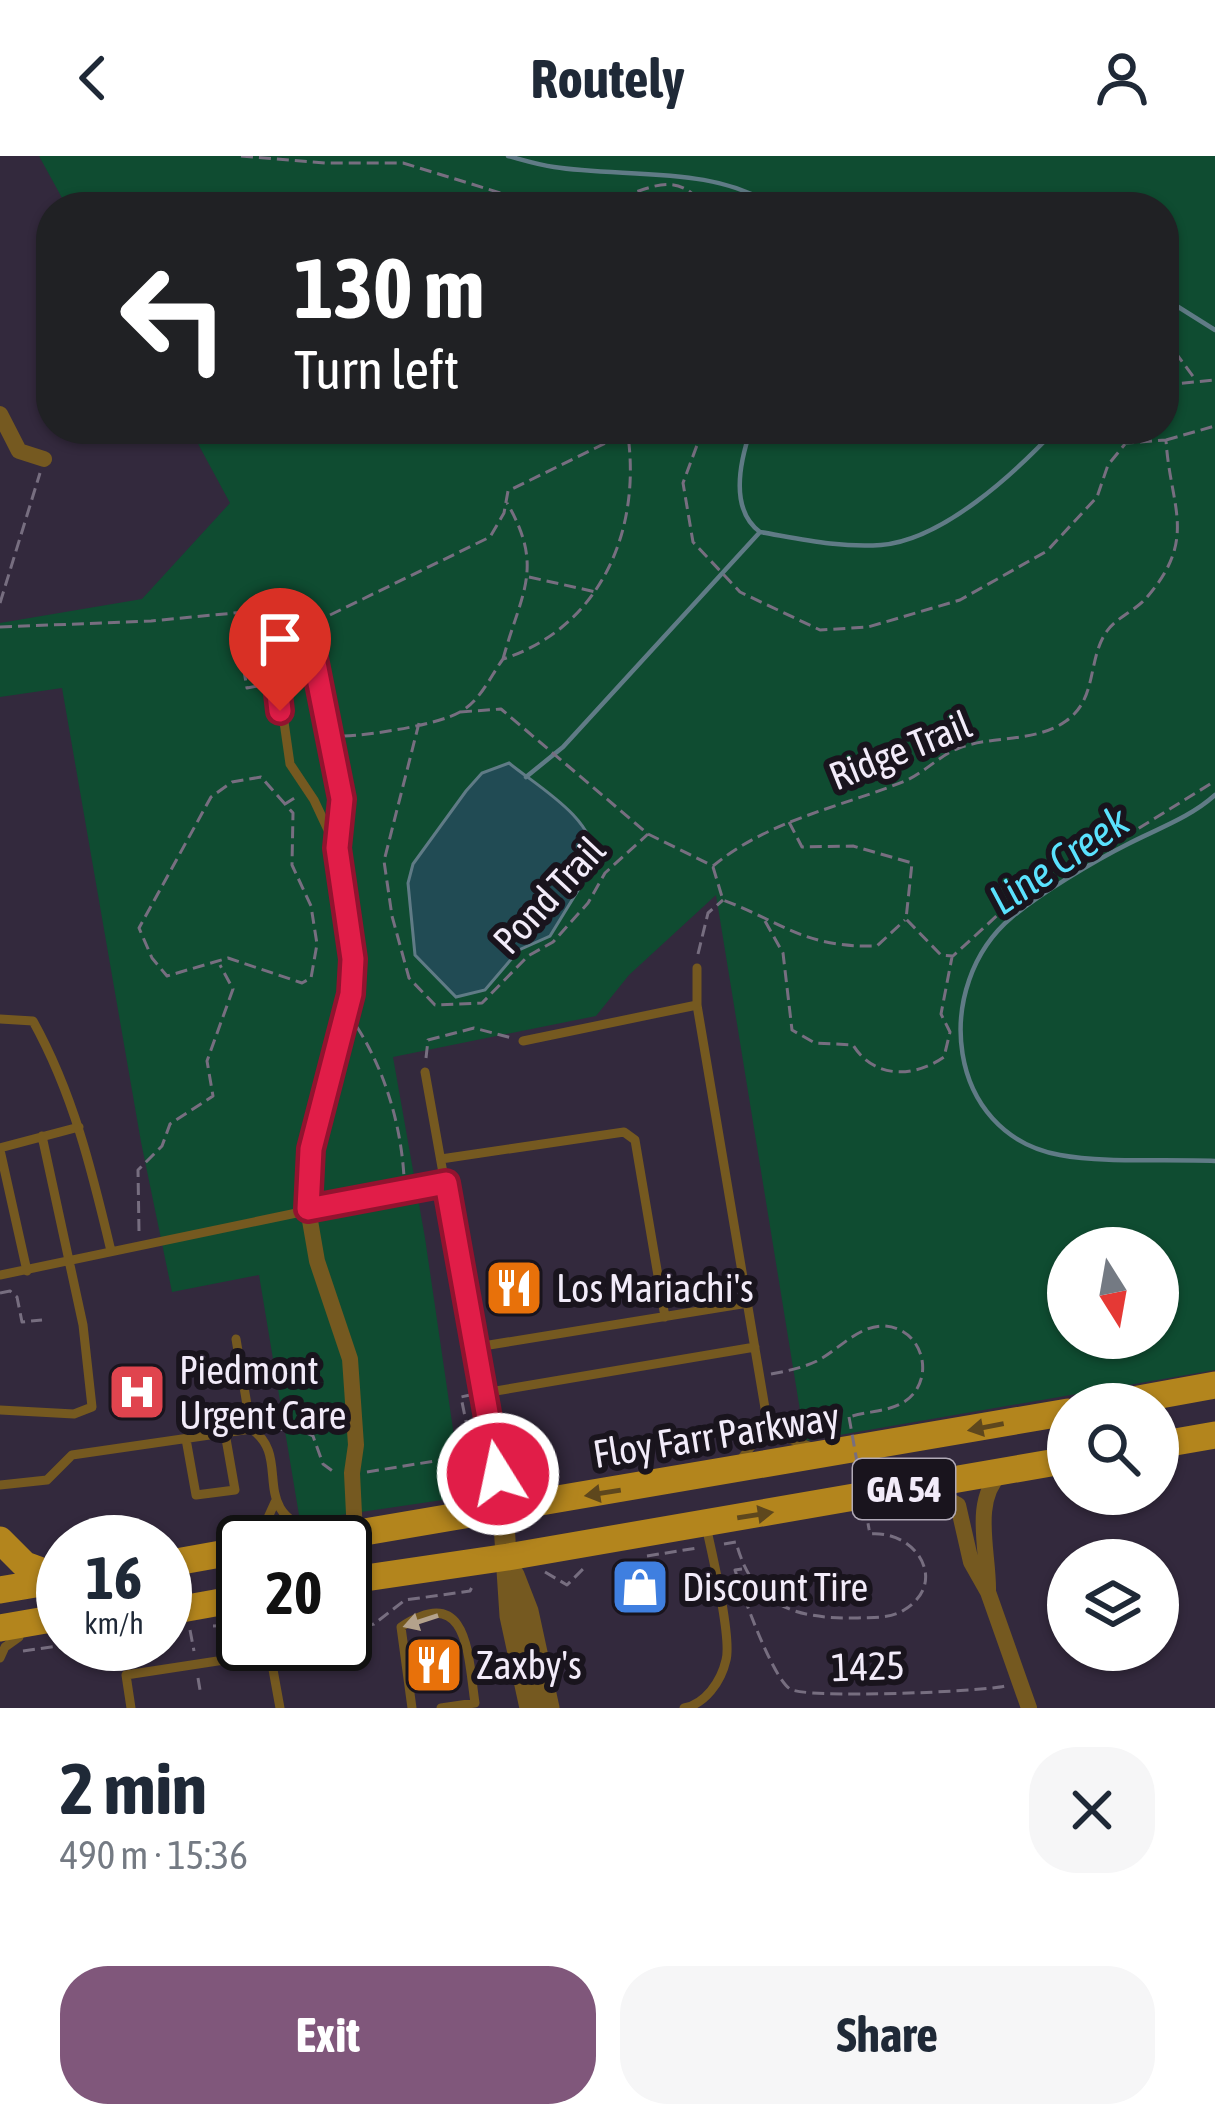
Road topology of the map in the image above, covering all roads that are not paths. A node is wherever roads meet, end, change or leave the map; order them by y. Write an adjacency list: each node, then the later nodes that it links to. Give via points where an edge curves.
1 (0, 414): 2 (street, via 19,451)
2 (44, 459)
3 (337, 848): 3 (lane, via 342,799 330,733 314,658 296,638 274,659 290,764); 14 (lane, via 353,959 311,1149)
4 (697, 968): 5 (lane)
5 (697, 1005): 7 (lane); 19 (lane)
6 (0, 1019): 9 (lane, via 33,1021)
7 (523, 1041)
8 (425, 1072): 12 (lane)
9 (79, 1127): 10 (lane); 15 (lane)
10 (42, 1136): 11 (lane); 16 (lane)
11 (0, 1149): 17 (lane)
12 (441, 1159): 13 (lane); 20 (lane, via 624,1132 635,1140)
13 (446, 1183): 14 (lane); 22 (lane)
14 (308, 1209): 15 (lane); 45 (street, via 350,1359 356,1444)
15 (111, 1251): 16 (lane)
16 (71, 1263): 17 (lane); 27 (lane, via 92,1407 74,1414)
17 (27, 1271): 18 (lane)
18 (0, 1275)
19 (748, 1303): 20 (lane); 23 (lane)
20 (665, 1317): 22 (lane)
21 (236, 1340): 30 (lane)
22 (477, 1347): 26 (lane)
23 (755, 1347): 26 (lane); 28 (lane)
24 (1215, 1384): 25 (main road)
25 (1179, 1391)
26 (484, 1393): 42 (lane)
27 (0, 1410)
28 (766, 1414): 35 (lane, via 785,1437); 38 (lane, via 759,1437)
29 (1047, 1416): 35 (main road, Floy Farr Parkway / GA 54, one-way to 35)
30 (251, 1429): 31 (lane); 41 (lane, via 267,1445)
31 (225, 1433): 33 (lane); 33 (lane, via 235,1490 196,1495)
32 (1215, 1435): 34 (main road)
33 (186, 1438): 39 (lane, via 72,1455 47,1480)
34 (1179, 1441)
35 (846, 1453): 38 (main road, Floy Farr Parkway / GA 54)
36 (1047, 1464): 37 (main road, GA 54)
37 (1004, 1471): 40 (main road, GA 54); 54 (street, via 984,1503)
38 (728, 1472): 42 (main road, Floy Farr Parkway / GA 54, one-way to 42)
39 (0, 1485)
40 (922, 1486): 47 (main road, GA 54, one-way to 40); 54 (street, via 958,1505 971,1562)
41 (275, 1502): 43 (lane); 44 (lane)
42 (503, 1509): 46 (main road, Floy Farr Parkway / GA 54); 49 (street)
43 (269, 1515)
44 (286, 1515)
45 (349, 1515)
46 (372, 1532)
47 (708, 1535): 49 (main road, GA 54); 61 (lane, via 727,1659 710,1694)
48 (0, 1540): 50 (main road)
49 (508, 1557): 51 (main road, GA 54); 59 (street); 60 (street)
50 (36, 1569)
51 (372, 1577)
52 (36, 1584): 53 (main road)
53 (0, 1590)
54 (988, 1592): 62 (street)
55 (131, 1708): 56 (lane, via 126,1675 270,1653)
56 (280, 1708)
57 (412, 1708): 58 (lane, one-way to 57, via 475,1702 464,1633 446,1614 401,1627)
58 (441, 1708)
59 (530, 1708)
60 (549, 1708)
61 (684, 1708)
62 (1029, 1708)

